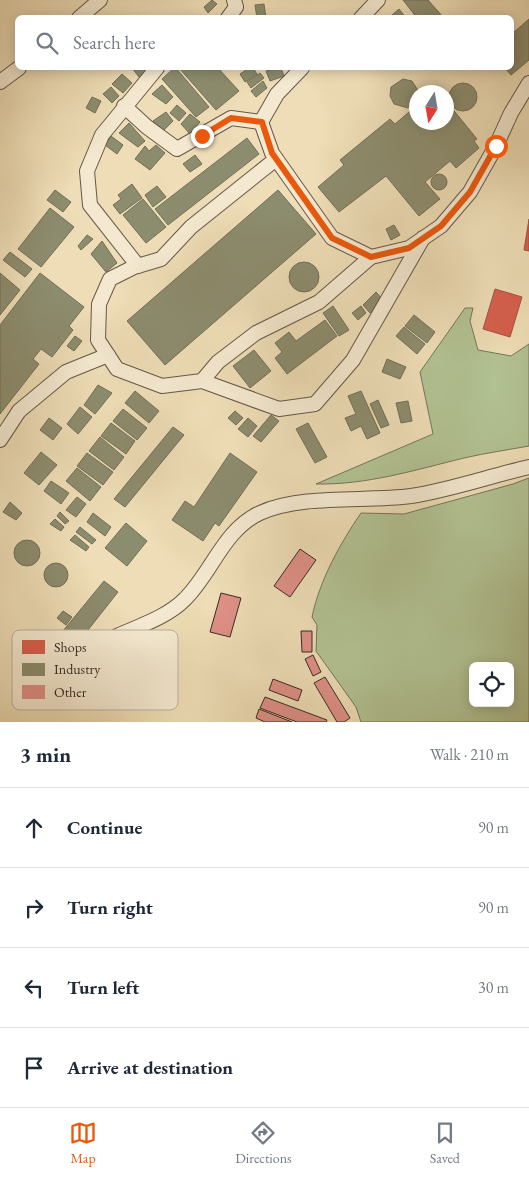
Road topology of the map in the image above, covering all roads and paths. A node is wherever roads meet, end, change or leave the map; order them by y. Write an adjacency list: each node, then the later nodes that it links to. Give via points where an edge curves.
1 (100, 0): 4 (street)
2 (234, 0): 5 (street, via 236,6)
3 (378, 0): 6 (street)
4 (82, 15)
5 (230, 15)
6 (364, 15)
7 (15, 70): 10 (street)
8 (155, 70): 12 (street)
9 (300, 70): 13 (street, via 277,94)
10 (0, 82)
11 (529, 83): 15 (street, via 470,192 441,226)
12 (124, 106): 13 (street, via 177,149 231,118); 17 (street, via 102,135 87,171 90,205)
13 (262, 122): 14 (street)
14 (276, 160): 16 (street, via 332,238); 17 (street, via 192,227 161,259)
15 (423, 238): 16 (street, via 409,248); 19 (street, via 384,311 353,360 315,404 279,409)
16 (371, 257): 19 (street, via 319,302 256,333 218,362)
17 (138, 266): 18 (street, via 110,279 100,304 98,340)
18 (108, 355): 19 (street, via 116,369 162,386); 20 (street, via 66,372 20,411)
19 (202, 381)
20 (0, 440)
21 (529, 467): 22 (street, via 411,496 285,505 259,513 227,538 184,601 169,612)
22 (130, 630)

